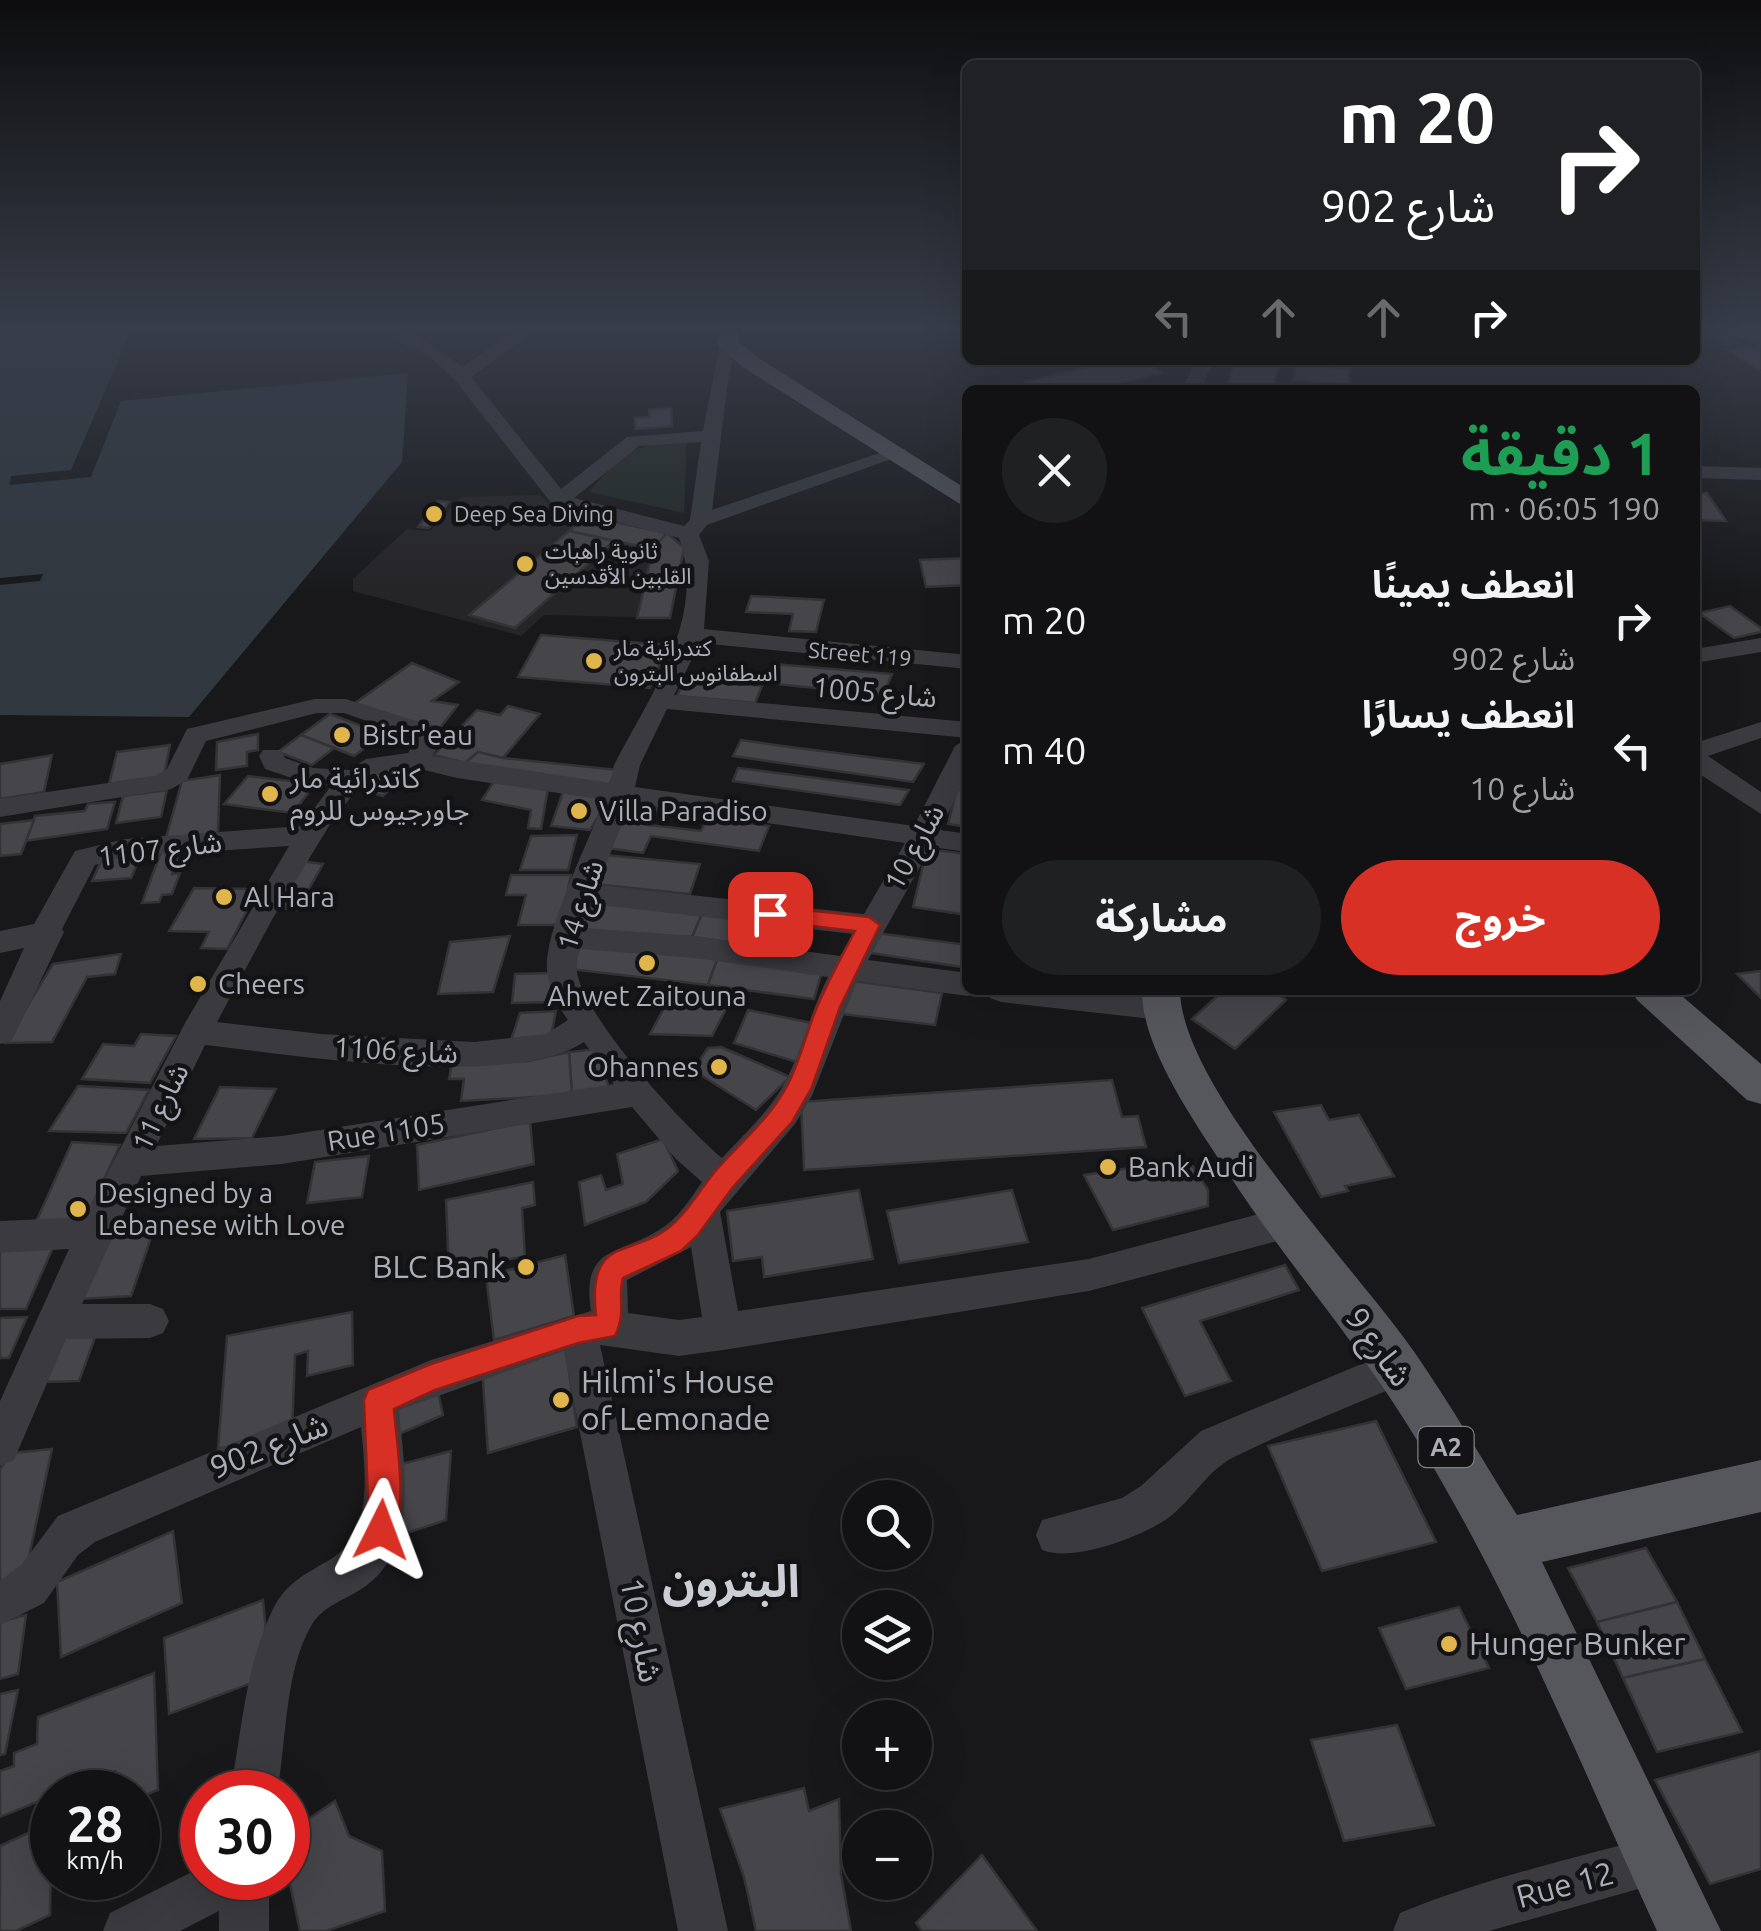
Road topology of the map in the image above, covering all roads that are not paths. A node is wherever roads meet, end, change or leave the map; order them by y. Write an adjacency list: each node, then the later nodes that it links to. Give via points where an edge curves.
1 (492, 416): 9 (street)
2 (715, 416): 4 (street, شارع 14)
3 (836, 416): 5 (main road)
4 (712, 436): 9 (street, via 634,441); 10 (street, شارع 14)
5 (898, 453): 8 (main road); 10 (street)
6 (1700, 472): 7 (street)
7 (1761, 474)
8 (962, 498)
9 (559, 500): 10 (street)
10 (694, 527): 11 (street, شارع 14)
11 (692, 635): 14 (street, Street 119); 15 (street, شارع 14)
12 (1761, 645): 13 (street)
13 (1700, 655)
14 (962, 661)
15 (658, 701): 16 (street, شارع 1005); 24 (street, شارع 14)
16 (962, 729)
17 (1761, 730): 18 (street)
18 (1700, 753)
19 (272, 756): 23 (street, via 289,770)
20 (962, 758): 28 (street, شارع 10)
21 (1700, 759): 25 (street)
22 (416, 760): 23 (street, via 375,765); 24 (street); 26 (street, via 428,742 424,732 346,706 315,706 196,735 178,774 162,782)
23 (350, 782): 27 (street, شارع 11)
24 (621, 792): 28 (street); 30 (street, شارع 14)
25 (1761, 806)
26 (0, 808)
27 (310, 835): 32 (street, شارع 1107, via 96,854 79,866); 42 (street, شارع 11)
28 (922, 838): 29 (street); 31 (street, شارع 10)
29 (962, 842)
30 (580, 893): 31 (street); 33 (street, شارع 14)
31 (869, 925): 35 (street, شارع 10)
32 (48, 932): 34 (street); 41 (street, شارع 1107)
33 (568, 937): 35 (street); 40 (street, شارع 14, via 562,974)
34 (0, 942)
35 (848, 968): 36 (street); 46 (street, شارع 10, via 800,1087)
36 (962, 985)
37 (1656, 995): 43 (main road)
38 (1082, 996): 39 (street)
39 (1161, 999): 47 (main road, شارع 9 / A2, via 1177,1050 1208,1108)
40 (588, 1022): 42 (street, شارع 1106, via 553,1046 474,1054); 44 (street, شارع 14)
41 (0, 1032)
42 (196, 1032): 45 (street, شارع 11)
43 (1761, 1088)
44 (639, 1093): 45 (street, Rue 1105, via 282,1150); 46 (street, شارع 14, via 688,1149)
45 (133, 1162): 48 (street, شارع 11)
46 (713, 1194): 52 (street, شارع 10, via 671,1242 611,1271 610,1314); 53 (street)
47 (1285, 1223): 53 (street, via 1089,1276); 54 (main road, شارع 9 / A2)
48 (95, 1232): 49 (street); 50 (street, شارع 11)
49 (0, 1238)
50 (56, 1322): 51 (street); 56 (street, شارع 11)
51 (150, 1322)
52 (592, 1328): 53 (street, via 679,1338); 55 (street, شارع 902); 67 (street, شارع 10)
53 (723, 1332)
54 (1397, 1368): 58 (street, via 1215,1445 1191,1460 1156,1501 1124,1518); 59 (main road, شارع 9 / A2)
55 (379, 1400): 60 (street, شارع 902, via 102,1516 72,1532 42,1578); 61 (street, via 381,1530 361,1563 308,1595 292,1618 274,1674)
56 (0, 1446)
57 (1761, 1486): 59 (main road)
58 (1057, 1535)
59 (1505, 1544): 62 (main road, شارع 9 / A2)
60 (0, 1602)
61 (258, 1770)
62 (1656, 1860): 68 (street, Rue 12); 69 (main road, شارع 9 / A2)
63 (189, 1900): 65 (street)
64 (245, 1900): 66 (street)
65 (128, 1931)
66 (244, 1931)
67 (703, 1931)
68 (1418, 1931)
69 (1690, 1931)

